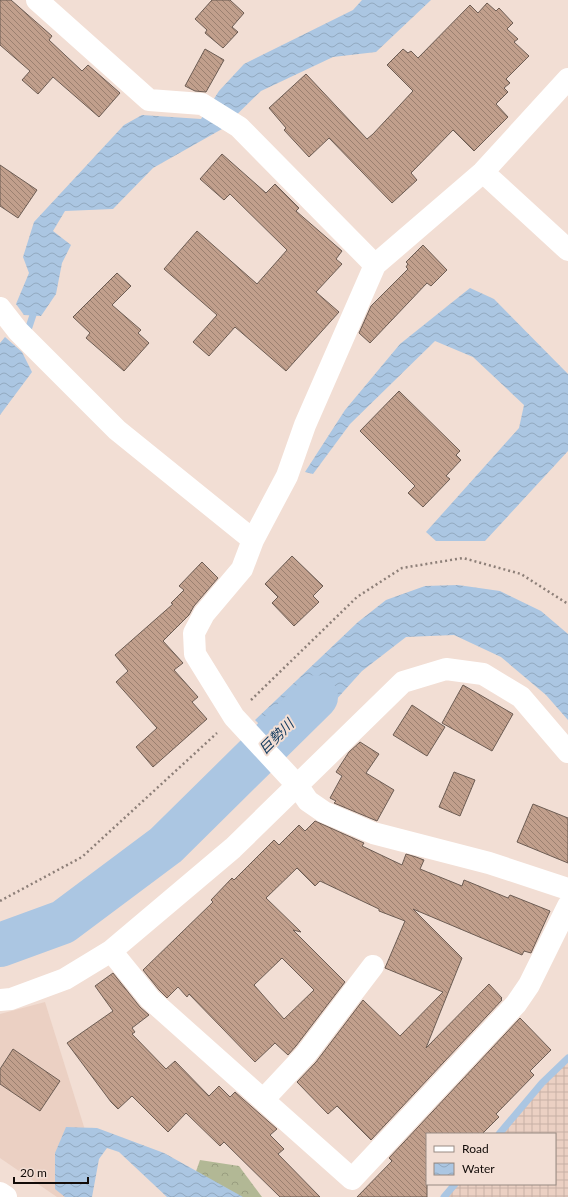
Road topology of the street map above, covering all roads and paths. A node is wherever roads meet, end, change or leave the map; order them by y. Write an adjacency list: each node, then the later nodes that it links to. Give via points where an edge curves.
1 (37, 0): 5 (street, via 149,100 202,104 239,127)
2 (568, 79): 3 (street)
3 (483, 172): 4 (street); 5 (street)
4 (568, 250)
5 (374, 265): 7 (street, via 305,425 287,476)
6 (0, 308): 7 (street, via 24,336 117,430)
7 (253, 540): 9 (street, via 242,569 204,614 194,633 195,654)
8 (568, 604): 9 (path, via 521,574 463,558 402,568 357,597)
9 (234, 717): 11 (street); 13 (path, via 82,857)
10 (568, 752): 11 (street, via 521,697 483,674 446,669 404,682)
11 (297, 785): 12 (street, via 308,801 324,812 373,833 489,863); 15 (street, via 233,848)
12 (568, 890)
13 (0, 901)
14 (568, 906): 18 (street, via 529,985 516,1004 352,1179)
15 (111, 952): 17 (street, via 65,979 11,999); 18 (street, via 150,999)
16 (373, 966): 18 (street, via 306,1054)
17 (0, 1000)
18 (263, 1100)
19 (0, 1193): 20 (street)
20 (6, 1197)

